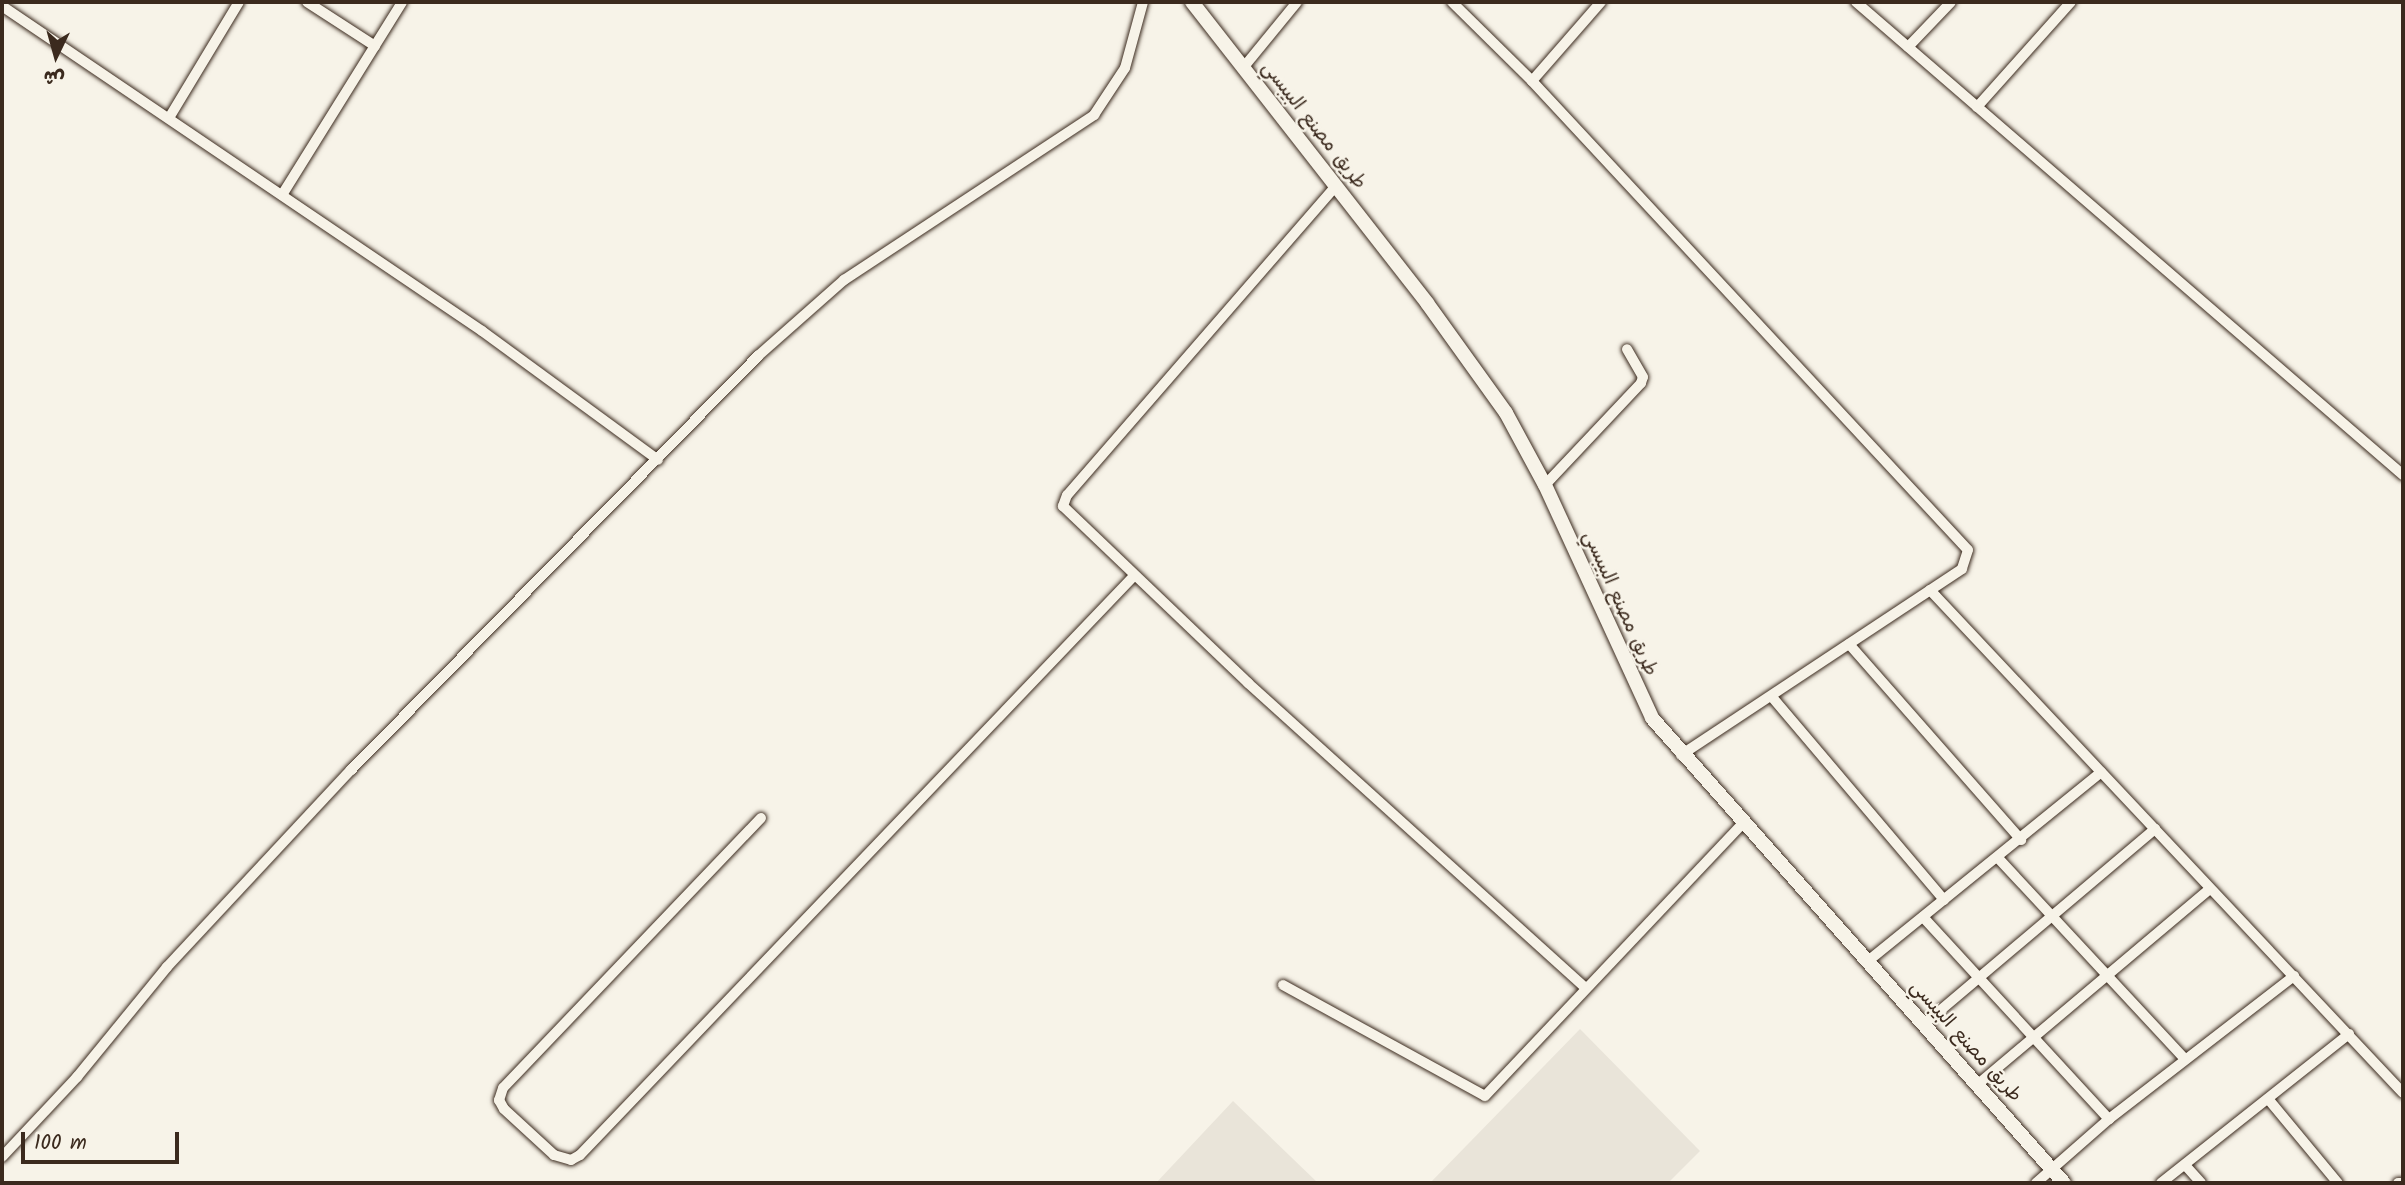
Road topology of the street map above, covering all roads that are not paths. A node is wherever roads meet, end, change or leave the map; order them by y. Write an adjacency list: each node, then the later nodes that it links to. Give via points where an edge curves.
1 (239, 2): 18 (street)
2 (307, 2): 13 (street)
3 (402, 2): 13 (street)
4 (1143, 2): 22 (street, via 1125,68 1094,115 836,286 758,356)
5 (1192, 2): 15 (main road, طريق مصنع البيبسي)
6 (1297, 2): 15 (street)
7 (1452, 2): 16 (street)
8 (1601, 2): 16 (street)
9 (1856, 2): 14 (street)
10 (1951, 2): 14 (street)
11 (2071, 2): 17 (street)
12 (2, 6): 18 (street)
13 (375, 46): 20 (street)
14 (1908, 47): 17 (street)
15 (1243, 68): 19 (main road, طريق مصنع البيبسي)
16 (1532, 81): 26 (street, via 1962,541 1968,550 1962,569)
17 (1977, 107): 23 (street)
18 (169, 118): 20 (street)
19 (1335, 187): 24 (main road, طريق مصنع البيبسي, via 1490,390); 25 (street, via 1067,495 1066,513)
20 (282, 195): 22 (street, via 482,331)
21 (1627, 349): 24 (street, via 1642,383)
22 (658, 460): 54 (street, via 351,770 167,967 77,1077)
23 (2403, 475)
24 (1545, 485): 29 (main road, طريق مصنع البيبسي, via 1639,694)
25 (1133, 577): 31 (street, via 580,1155 571,1160 554,1155 504,1109 499,1100 503,1088); 45 (street)
26 (1930, 590): 27 (street); 30 (street)
27 (1849, 644): 28 (street); 34 (street)
28 (1772, 697): 29 (street); 37 (street)
29 (1681, 755): 32 (main road, طريق مصنع البيبسي)
30 (2101, 772): 33 (street); 34 (street)
31 (761, 818)
32 (1744, 823): 40 (main road, طريق مصنع البيبسي); 45 (street)
33 (2155, 830): 36 (street); 39 (street)
34 (2021, 840): 35 (street)
35 (1998, 858): 37 (street); 39 (street)
36 (2210, 889): 41 (street); 43 (street)
37 (1944, 900): 38 (street)
38 (1923, 917): 40 (street); 42 (street)
39 (2053, 917): 41 (street); 42 (street)
40 (1867, 961): 46 (main road, طريق مصنع البيبسي)
41 (2106, 974): 48 (street); 49 (street)
42 (1979, 975): 46 (street); 48 (street)
43 (2294, 976): 47 (street); 49 (street)
44 (1283, 985): 45 (street, via 1485,1096)
45 (1586, 988)
46 (1923, 1025): 50 (main road, طريق مصنع البيبسي)
47 (2349, 1034): 51 (street); 52 (street)
48 (2034, 1035): 50 (street); 53 (street)
49 (2185, 1059): 53 (street)
50 (1977, 1085): 56 (main road, طريق مصنع البيبسي)
51 (2403, 1093)
52 (2269, 1100): 55 (street); 61 (street)
53 (2109, 1119): 56 (street)
54 (2, 1157)
55 (2185, 1165): 59 (street); 60 (street)
56 (2052, 1169): 57 (street); 58 (main road, طريق مصنع البيبسي)
57 (2036, 1183)
58 (2064, 1183)
59 (2161, 1183)
60 (2201, 1183)
61 (2338, 1183)

